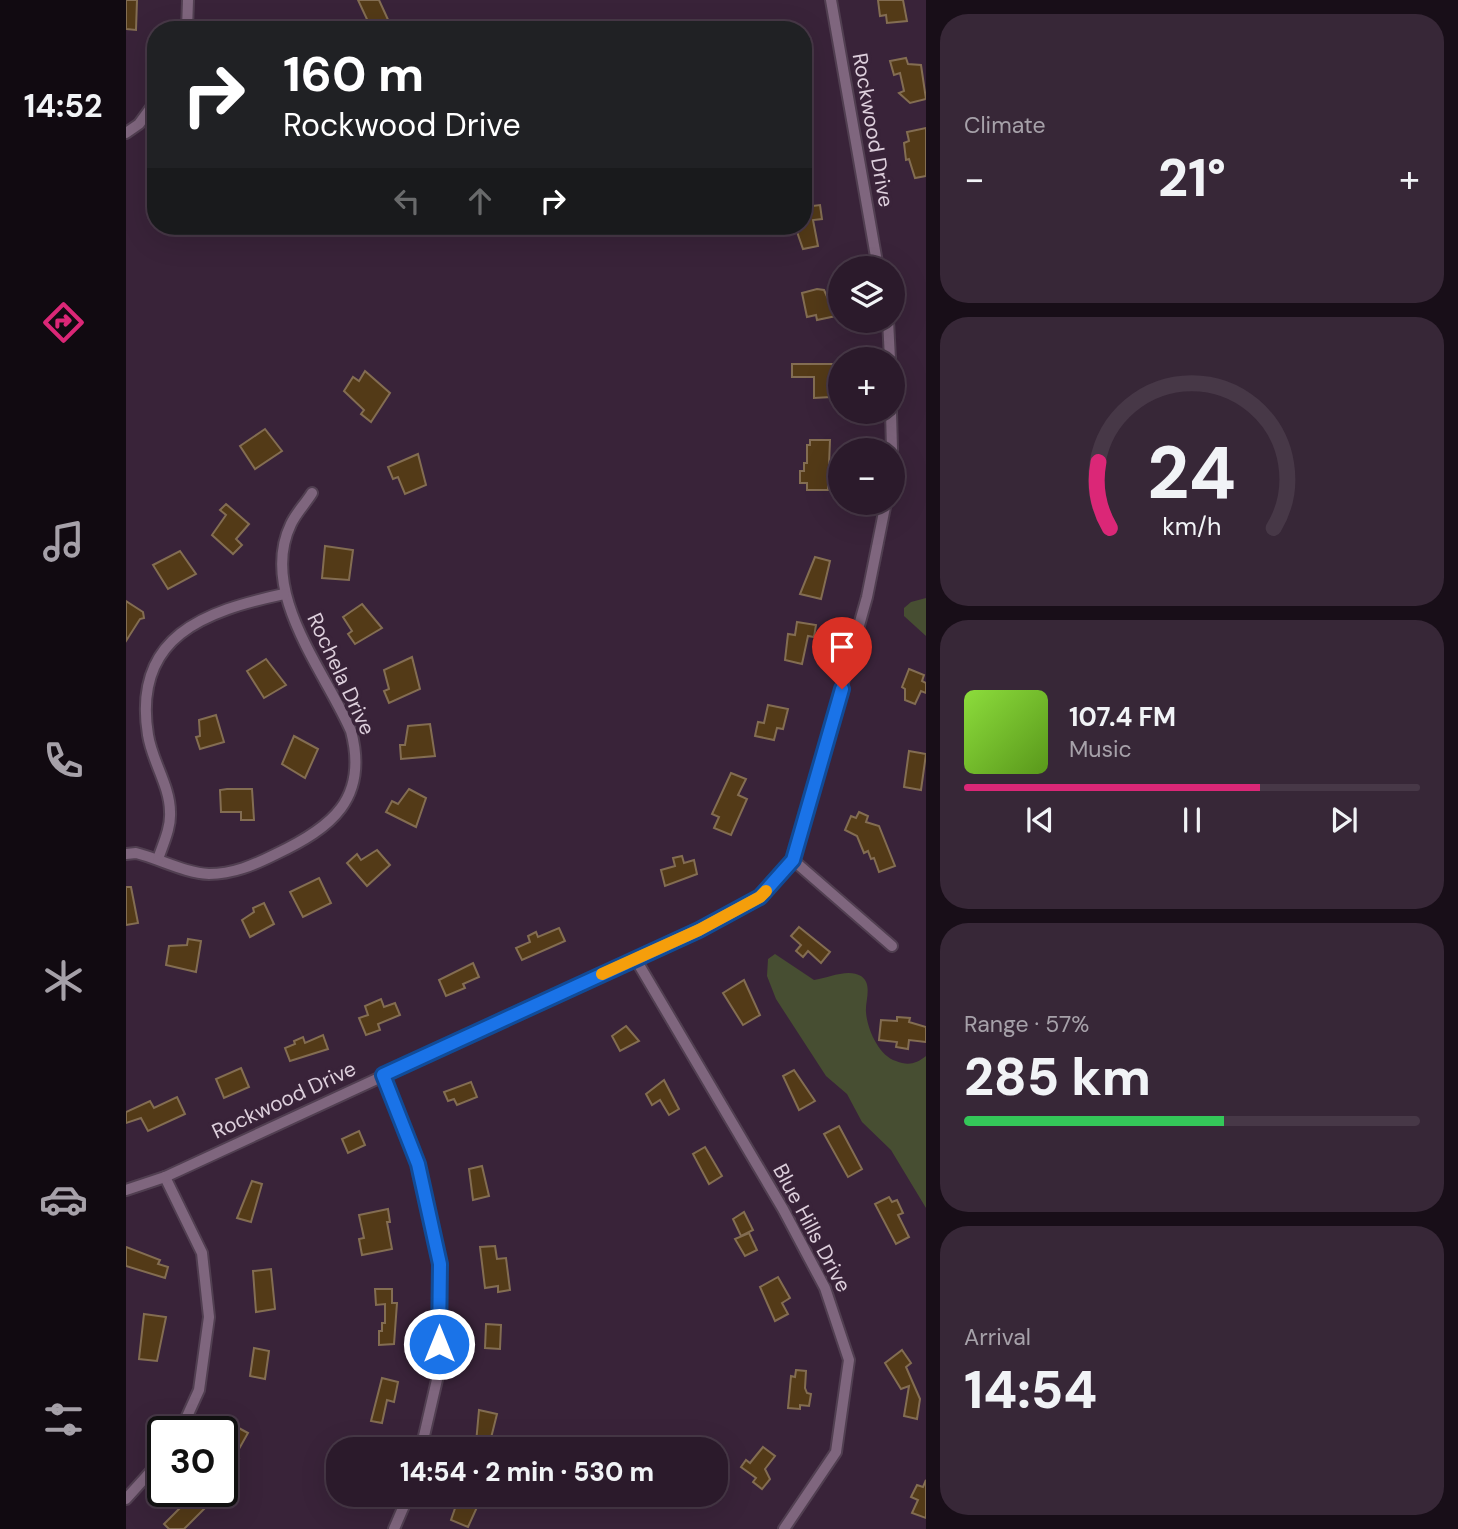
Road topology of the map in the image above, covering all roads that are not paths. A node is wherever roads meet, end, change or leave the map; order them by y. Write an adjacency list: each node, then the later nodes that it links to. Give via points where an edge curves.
1 (188, 0): 3 (street)
2 (831, 0): 6 (street, Rockwood Drive)
3 (187, 21)
4 (147, 113): 5 (street)
5 (126, 133)
6 (876, 256)
7 (312, 493): 9 (street, Rochela Drive, via 286,537)
8 (883, 515): 12 (street, Rockwood Drive, via 867,597)
9 (284, 594): 11 (street, via 228,606 200,618 178,634 158,659 146,704 148,736 170,812); 11 (street, Rochela Drive, via 351,732 356,775 347,800 320,832 231,873 206,874)
10 (126, 854): 11 (street, Rochela Drive)
11 (158, 859)
12 (793, 860): 13 (street); 14 (street, Rockwood Drive, via 760,897)
13 (891, 946)
14 (635, 958): 15 (street, Rockwood Drive); 24 (street, Blue Hills Drive, via 825,1288 849,1360 836,1452)
15 (383, 1075): 16 (street, Rockwood Drive); 19 (street, via 418,1164 440,1264 439,1371)
16 (165, 1177): 17 (street, Rockwood Drive); 18 (street, via 202,1253 209,1317 200,1391)
17 (126, 1191)
18 (188, 1416)
19 (424, 1437)
20 (147, 1476): 21 (street)
21 (126, 1499)
22 (403, 1507): 23 (street)
23 (394, 1529)
24 (785, 1529)

